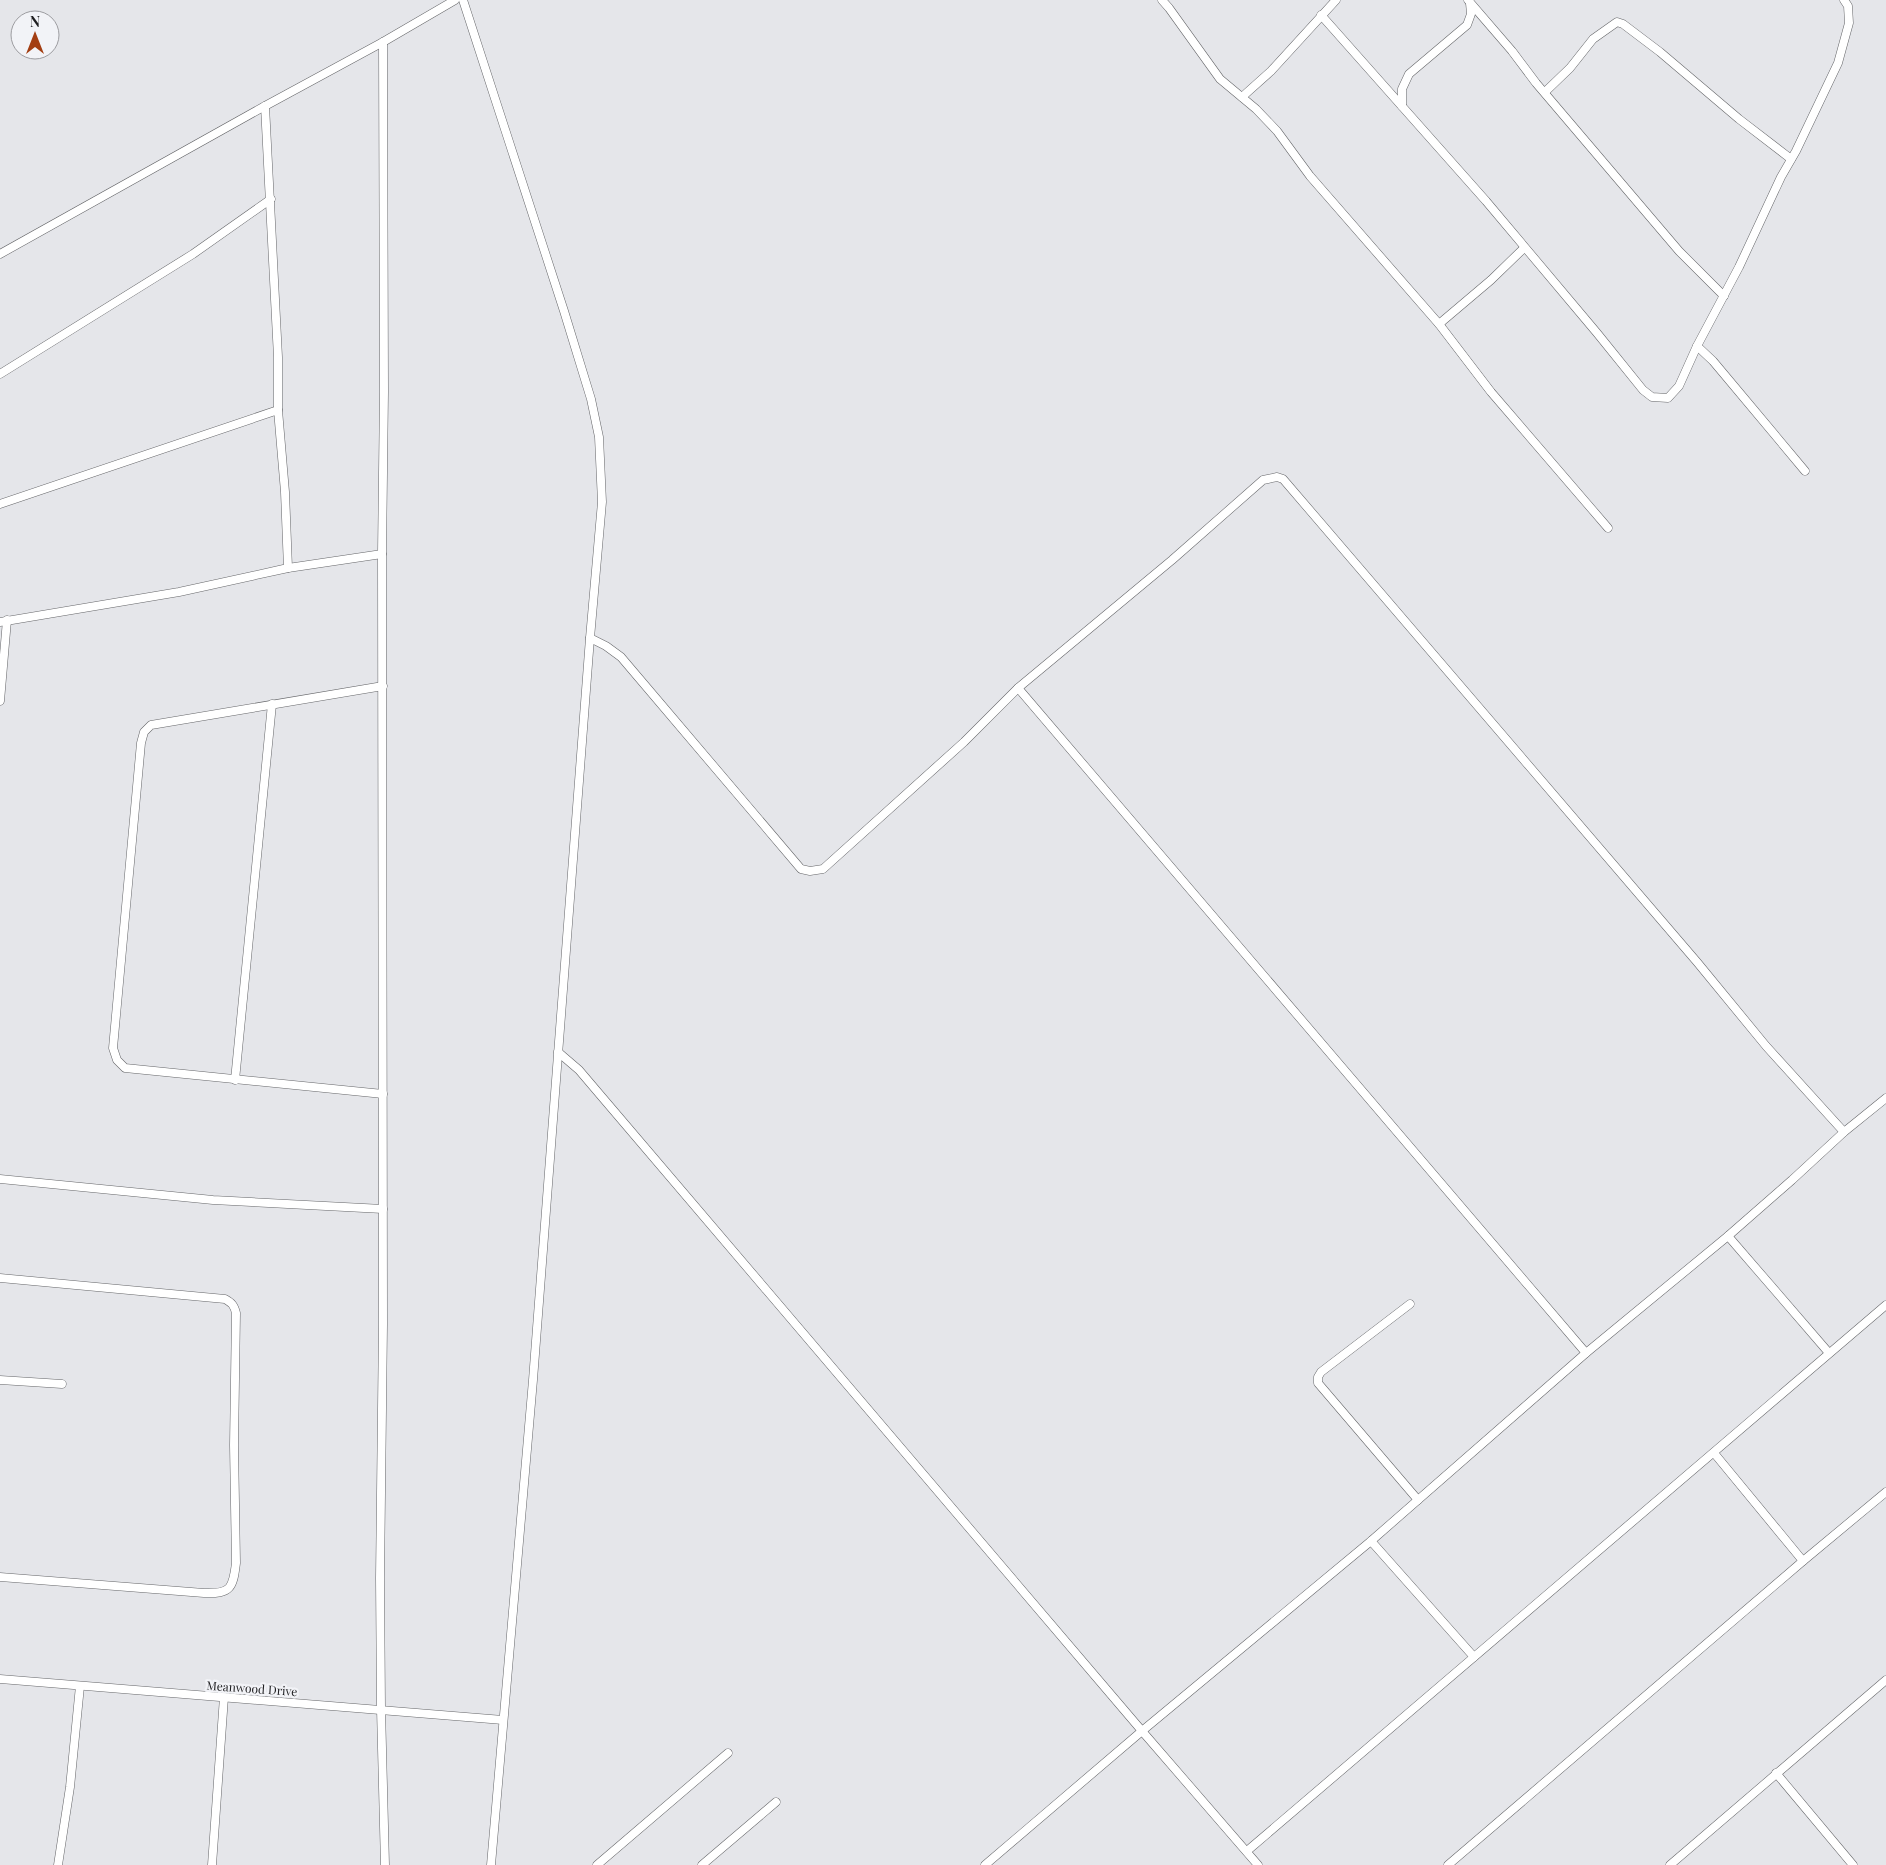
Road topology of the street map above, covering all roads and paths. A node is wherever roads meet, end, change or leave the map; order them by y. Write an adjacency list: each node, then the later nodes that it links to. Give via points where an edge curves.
1 (455, 0): 8 (street)
2 (463, 0): 28 (street, via 564,311 599,437 602,502)
3 (1162, 0): 10 (street, via 1220,79)
4 (1334, 0): 7 (street)
5 (1844, 0): 13 (street, via 1848,6 1849,23 1838,63)
6 (1469, 2): 9 (street); 12 (street, via 1471,14 1467,25 1409,74 1402,89)
7 (1321, 15): 10 (street, via 1271,71); 12 (street)
8 (384, 42): 11 (street); 25 (street)
9 (1545, 92): 13 (street, via 1593,39 1617,22 1660,52); 17 (street, via 1679,251)
10 (1242, 97): 18 (street, via 1277,131 1310,176)
11 (265, 106): 14 (street); 16 (street)
12 (1402, 106): 15 (street)
13 (1791, 159): 17 (street)
14 (270, 199): 20 (street, via 193,254); 21 (street)
15 (1524, 248): 18 (street); 19 (street, via 1652,397 1668,398 1675,392)
16 (0, 254)
17 (1724, 296): 19 (street)
18 (1439, 324): 24 (street, via 1491,392)
19 (1697, 346): 22 (street)
20 (0, 374)
21 (278, 410): 23 (street); 26 (street)
22 (1805, 471)
23 (0, 504)
24 (1608, 528)
25 (382, 554): 26 (street); 29 (street)
26 (288, 568): 27 (street, via 179,592)
27 (3, 621): 31 (street)
28 (590, 638): 30 (street, via 621,658 801,869 810,872 823,869 964,742); 33 (street)
29 (383, 686): 32 (street); 35 (street)
30 (1018, 688): 37 (street, via 1263,480 1283,479 1766,1046); 44 (street)
31 (0, 701)
32 (272, 704): 34 (street); 34 (street, via 151,725 141,742 113,1048 117,1060 125,1068)
33 (558, 1052): 60 (street); 61 (street, via 579,1070)
34 (235, 1080): 35 (street)
35 (384, 1094): 39 (street)
36 (1886, 1098): 37 (street)
37 (1844, 1132): 40 (street)
38 (0, 1179): 39 (street, via 212,1200)
39 (383, 1209): 59 (street)
40 (1728, 1236): 44 (street); 45 (street)
41 (0, 1278): 53 (street, via 225,1300 235,1306 236,1313 236,1562 230,1588 223,1592 204,1593)
42 (1410, 1304): 50 (street, via 1321,1372 1318,1383)
43 (1886, 1305): 45 (street)
44 (1586, 1353): 50 (street)
45 (1829, 1353): 48 (street)
46 (0, 1380): 47 (street)
47 (62, 1384)
48 (1714, 1453): 52 (street); 54 (street)
49 (1886, 1492): 52 (street)
50 (1418, 1500): 51 (street)
51 (1371, 1541): 54 (street); 61 (street)
52 (1803, 1561): 74 (street)
53 (0, 1577)
54 (1474, 1658): 65 (street)
55 (0, 1679): 57 (street, Meanwood Drive)
56 (1886, 1680): 63 (street)
57 (80, 1686): 58 (street, Meanwood Drive); 66 (street)
58 (224, 1698): 59 (street, Meanwood Drive); 67 (street)
59 (380, 1709): 60 (street, Meanwood Drive); 68 (street)
60 (503, 1720): 69 (street)
61 (1142, 1731): 65 (street); 72 (street)
62 (728, 1753): 70 (street)
63 (1776, 1773): 75 (street); 76 (street)
64 (776, 1802): 71 (street)
65 (1247, 1851): 73 (street)
66 (58, 1865)
67 (212, 1865)
68 (385, 1865)
69 (491, 1865)
70 (597, 1865)
71 (702, 1865)
72 (985, 1865)
73 (1258, 1865)
74 (1448, 1865)
75 (1670, 1865)
76 (1853, 1865)

